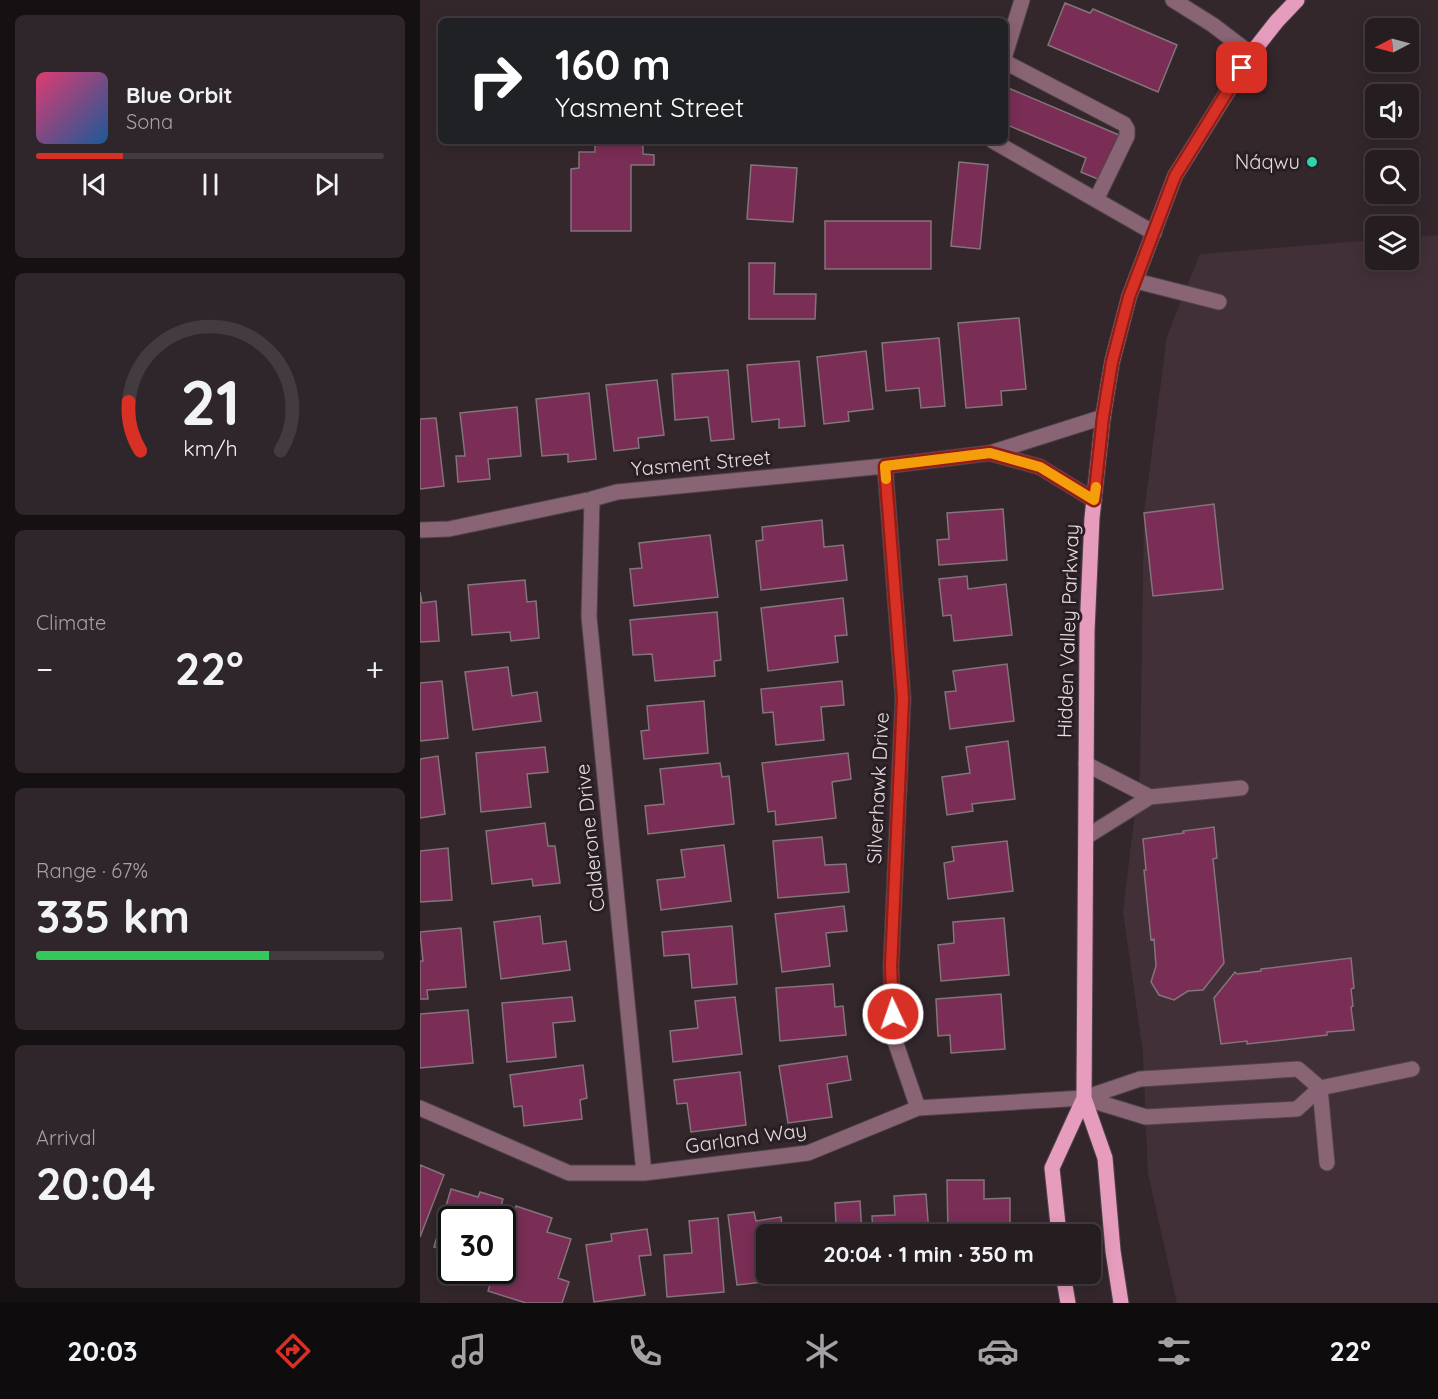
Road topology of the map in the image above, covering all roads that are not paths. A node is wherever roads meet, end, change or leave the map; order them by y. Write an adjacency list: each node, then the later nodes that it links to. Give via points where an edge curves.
1 (1022, 0): 4 (street)
2 (1173, 0): 5 (street)
3 (1297, 0): 5 (main road, Hidden Valley Parkway)
4 (1008, 45)
5 (1251, 54): 9 (main road, Hidden Valley Parkway, via 1175,176)
6 (1008, 64): 8 (street, via 1124,124 1127,136)
7 (998, 144): 8 (street)
8 (1096, 200): 9 (street)
9 (1154, 233): 10 (main road, Hidden Valley Parkway)
10 (1136, 280): 11 (street); 12 (main road, Hidden Valley Parkway, via 1112,362)
11 (1219, 302)
12 (1103, 417): 13 (street, Yasment Street); 16 (main road, Hidden Valley Parkway)
13 (990, 453): 14 (street, Yasment Street); 16 (street, Yasment Street, via 1040,467)
14 (885, 466): 15 (street, Yasment Street, via 617,492); 25 (street, Silverhawk Drive, via 903,698 891,967 894,1038)
15 (592, 499): 17 (street, Yasment Street, via 449,529); 28 (street, Calderone Drive, via 589,617)
16 (1094, 500): 18 (main road, Hidden Valley Parkway, via 1087,631)
17 (420, 530)
18 (1086, 764): 20 (street); 21 (main road, Hidden Valley Parkway)
19 (1240, 788): 20 (street)
20 (1150, 797): 21 (street)
21 (1086, 837): 24 (main road, Hidden Valley Parkway)
22 (1412, 1069): 23 (street)
23 (1320, 1089): 24 (street, via 1298,1070 1140,1079); 24 (street, via 1298,1109 1238,1114 1146,1117); 27 (street)
24 (1084, 1098): 25 (street, Garland Way); 29 (main road, Hidden Valley Parkway, via 1052,1168); 32 (main road, Hidden Valley Parkway, via 1105,1158)
25 (918, 1107): 28 (street, Garland Way, via 808,1153)
26 (420, 1108): 28 (street, Garland Way, via 569,1173)
27 (1327, 1163)
28 (644, 1173)
29 (1058, 1224)
30 (1065, 1284): 31 (main road)
31 (1068, 1303)
32 (1121, 1303)

